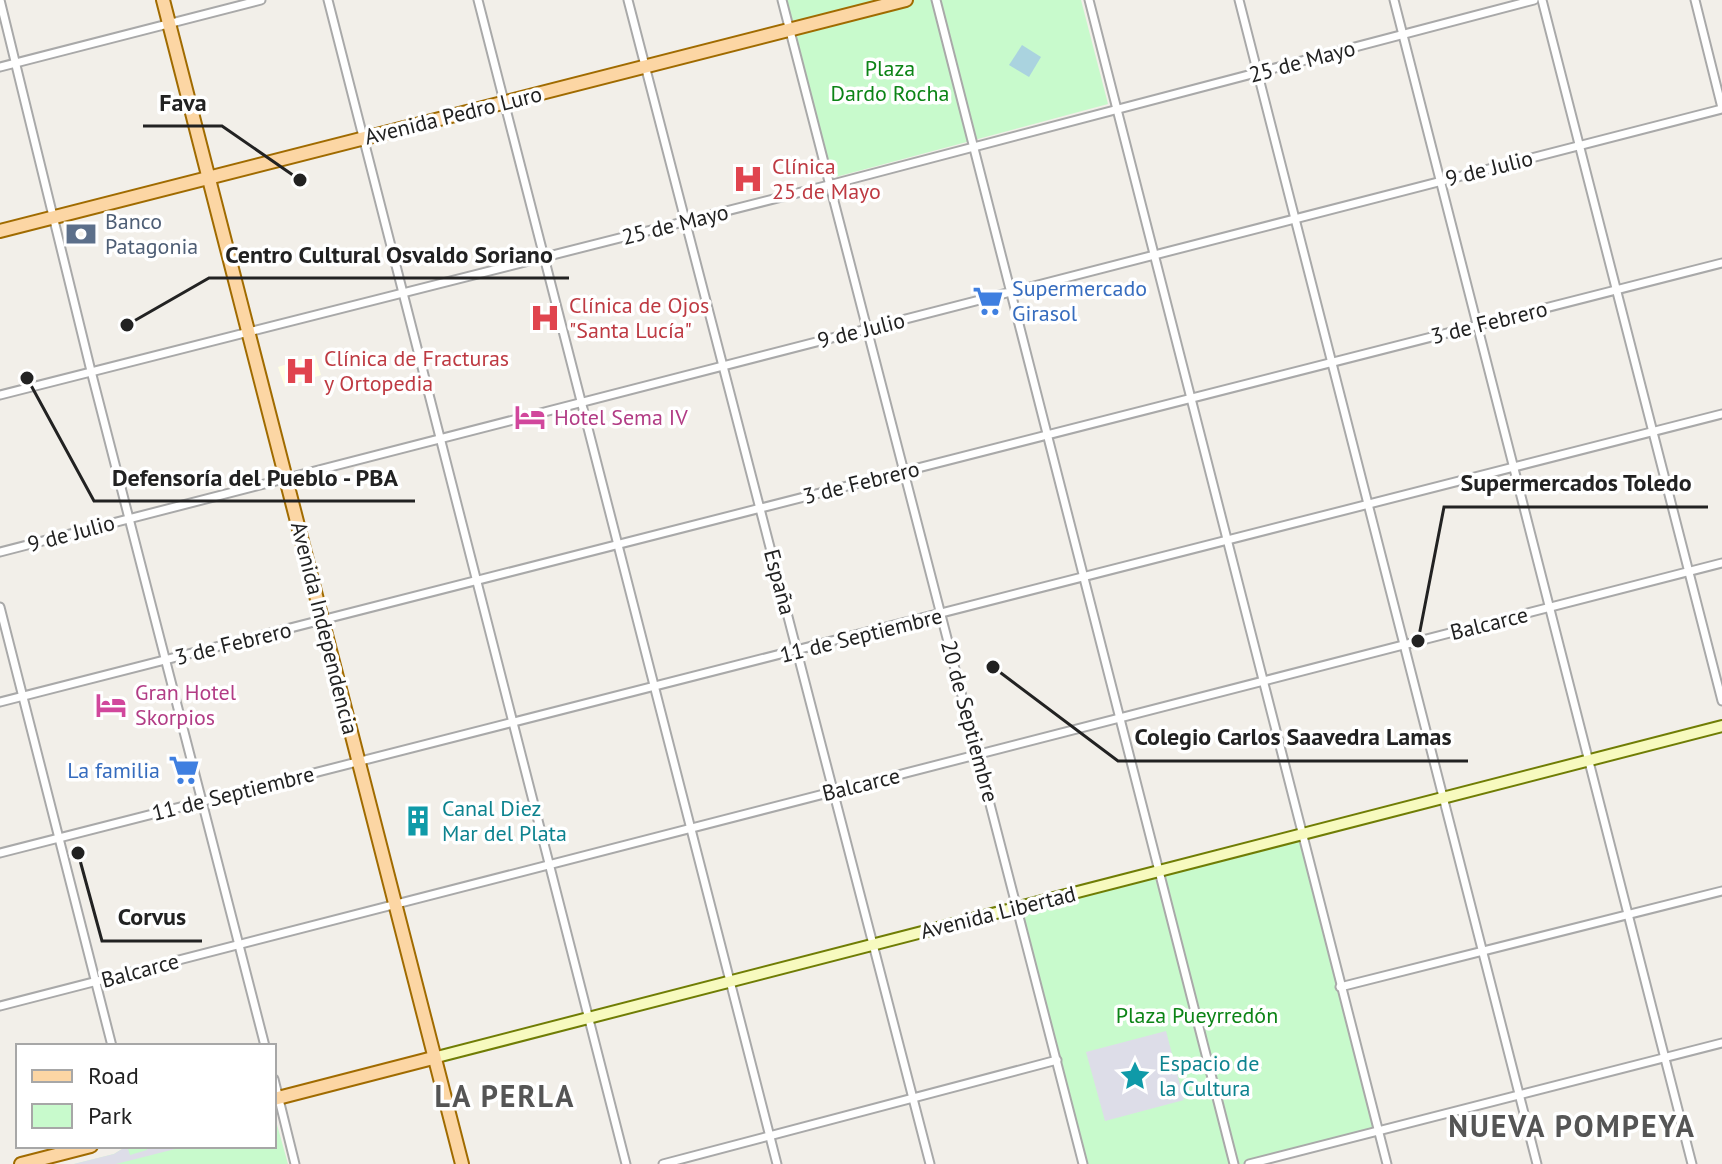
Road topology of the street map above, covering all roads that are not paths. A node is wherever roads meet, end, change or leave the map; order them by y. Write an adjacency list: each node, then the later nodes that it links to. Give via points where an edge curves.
1 (0, 0): 19 (street)
2 (163, 0): 16 (main road, Avenida Independencia)
3 (261, 0): 16 (street)
4 (328, 0): 26 (street)
5 (478, 0): 23 (street)
6 (628, 0): 20 (street, España)
7 (782, 0): 17 (street, 20 de Septiembre)
8 (906, 0): 17 (main road, Avenida Pedro Luro)
9 (936, 0): 28 (street)
10 (1089, 0): 25 (street)
11 (1239, 0): 22 (street)
12 (1394, 0): 18 (street)
13 (1534, 0): 18 (street, 25 de Mayo)
14 (1542, 0): 27 (street)
15 (1695, 0): 24 (street)
16 (169, 24): 19 (street); 29 (main road, Avenida Independencia)
17 (789, 30): 20 (main road, Avenida Pedro Luro); 31 (street, 20 de Septiembre)
18 (1403, 34): 22 (street, 25 de Mayo); 30 (street)
19 (16, 63): 21 (street); 32 (street)
20 (645, 66): 23 (main road, Avenida Pedro Luro); 34 (street, España)
21 (0, 67)
22 (1256, 73): 25 (street, 25 de Mayo); 33 (street)
23 (504, 102): 26 (main road, Avenida Pedro Luro); 37 (street)
24 (1722, 108): 27 (street, 9 de Julio)
25 (1118, 109): 28 (street, 25 de Mayo); 36 (street)
26 (364, 138): 29 (main road, Avenida Pedro Luro); 41 (street)
27 (1580, 145): 30 (street, 9 de Julio); 39 (street)
28 (973, 147): 31 (street, 25 de Mayo); 40 (street)
29 (209, 177): 32 (main road, Avenida Pedro Luro); 44 (main road, Avenida Independencia)
30 (1440, 181): 33 (street, 9 de Julio); 42 (street)
31 (829, 185): 34 (street, 25 de Mayo); 43 (street, 20 de Septiembre)
32 (53, 217): 35 (main road, Avenida Pedro Luro); 47 (street)
33 (1294, 218): 36 (street, 9 de Julio); 45 (street)
34 (684, 221): 37 (street, 25 de Mayo); 46 (street, España)
35 (0, 231)
36 (1154, 254): 40 (street, 9 de Julio); 49 (street)
37 (543, 257): 41 (street, 25 de Mayo); 50 (street)
38 (1722, 263): 39 (street, 3 de Febrero)
39 (1616, 290): 42 (street, 3 de Febrero); 52 (street)
40 (1010, 291): 43 (street, 9 de Julio); 53 (street)
41 (402, 293): 44 (street, 25 de Mayo); 54 (street)
42 (1478, 325): 45 (street, 3 de Febrero); 55 (street)
43 (867, 328): 46 (street, 9 de Julio); 56 (street, 20 de Septiembre)
44 (248, 332): 47 (street, 25 de Mayo); 57 (main road, Avenida Independencia)
45 (1330, 363): 49 (street, 3 de Febrero); 58 (street)
46 (723, 365): 50 (street, 9 de Julio); 59 (street, España)
47 (91, 371): 48 (street, 25 de Mayo); 60 (street)
48 (0, 395)
49 (1190, 398): 53 (street, 3 de Febrero); 61 (street)
50 (581, 402): 54 (street, 9 de Julio); 62 (street)
51 (1722, 414): 52 (street, 11 de Septiembre)
52 (1653, 432): 55 (street, 11 de Septiembre); 65 (street)
53 (1047, 435): 56 (street, 3 de Febrero); 66 (street)
54 (441, 438): 57 (street, 9 de Julio); 67 (street)
55 (1514, 465): 58 (street, 11 de Septiembre); 69 (street)
56 (905, 471): 59 (street, 3 de Febrero); 70 (street, 20 de Septiembre)
57 (287, 477): 60 (street, 9 de Julio); 71 (main road, Avenida Independencia)
58 (1368, 505): 61 (street, 11 de Septiembre); 72 (street)
59 (761, 508): 62 (street, 3 de Febrero); 73 (street, España)
60 (130, 518): 63 (street, 9 de Julio); 74 (street)
61 (1226, 541): 66 (street, 11 de Septiembre); 75 (street)
62 (618, 545): 67 (street, 3 de Febrero); 76 (street)
63 (0, 552)
64 (1722, 563): 65 (street, Balcarce)
65 (1689, 572): 69 (street, Balcarce); 78 (street)
66 (1084, 578): 70 (street, 11 de Septiembre); 80 (street)
67 (478, 580): 71 (street, 3 de Febrero); 81 (street)
68 (0, 607): 77 (street)
69 (1550, 607): 72 (street, Balcarce); 85 (street)
70 (942, 614): 73 (street, 11 de Septiembre); 83 (street, 20 de Septiembre)
71 (323, 620): 74 (street, 3 de Febrero); 84 (main road, Avenida Independencia)
72 (1404, 645): 75 (street, Balcarce); 87 (street)
73 (798, 651): 76 (street, 11 de Septiembre); 86 (street, España)
74 (166, 660): 77 (street, 3 de Febrero); 88 (street)
75 (1262, 681): 80 (street, Balcarce); 90 (street)
76 (655, 687): 81 (street, 11 de Septiembre); 89 (street)
77 (23, 696): 79 (street, 3 de Febrero); 91 (street)
78 (1722, 701)
79 (0, 702)
80 (1120, 718): 83 (street, Balcarce); 94 (street)
81 (514, 723): 84 (street, 11 de Septiembre); 93 (street)
82 (1722, 726): 85 (main road, Avenida Libertad)
83 (978, 754): 86 (street, Balcarce); 97 (street, 20 de Septiembre)
84 (358, 760): 88 (street, 11 de Septiembre); 96 (main road, Avenida Independencia)
85 (1589, 760): 87 (main road, Avenida Libertad); 98 (street)
86 (835, 791): 89 (street, Balcarce); 100 (street, España)
87 (1443, 798): 90 (main road, Avenida Libertad); 101 (street)
88 (202, 800): 91 (street, 11 de Septiembre); 99 (street)
89 (691, 828): 93 (street, Balcarce); 103 (street)
90 (1300, 835): 94 (main road, Avenida Libertad); 104 (street)
91 (59, 838): 92 (street, 11 de Septiembre); 102 (street)
92 (0, 853)
93 (551, 864): 96 (street, Balcarce); 106 (street)
94 (1159, 871): 97 (main road, Avenida Libertad); 127 (street)
95 (1722, 891): 98 (street)
96 (394, 904): 99 (street, Balcarce); 111 (main road, Avenida Independencia)
97 (1018, 907): 100 (main road, Avenida Libertad); 112 (street, 20 de Septiembre)
98 (1629, 915): 101 (street); 110 (street)
99 (239, 944): 102 (street, Balcarce); 109 (street)
100 (875, 944): 103 (main road, Avenida Libertad); 115 (street, España)
101 (1483, 953): 104 (street); 113 (street)
102 (96, 981): 105 (street, Balcarce); 108 (street)
103 (730, 981): 106 (main road, Avenida Libertad); 117 (street)
104 (1340, 987): 116 (street)
105 (0, 1006)
106 (589, 1017): 111 (main road, Avenida Libertad); 122 (street)
107 (1722, 1043): 110 (street)
108 (112, 1044)
109 (264, 1044)
110 (1665, 1057): 113 (street); 131 (street)
111 (433, 1058): 114 (main road, Avenida Libertad); 121 (main road, Avenida Independencia)
112 (1057, 1060): 115 (street); 126 (street, 20 de Septiembre)
113 (1519, 1094): 116 (street); 130 (street)
114 (276, 1098): 120 (street)
115 (914, 1099): 117 (street); 125 (street, España)
116 (1379, 1131): 128 (street); 129 (street)
117 (770, 1137): 123 (street); 124 (street)
118 (83, 1148): 119 (main road)
119 (21, 1164)
120 (295, 1164)
121 (462, 1164)
122 (626, 1164)
123 (663, 1164)
124 (777, 1164)
125 (930, 1164)
126 (1083, 1164)
127 (1234, 1164)
128 (1249, 1164)
129 (1387, 1164)
130 (1537, 1164)
131 (1692, 1164)

